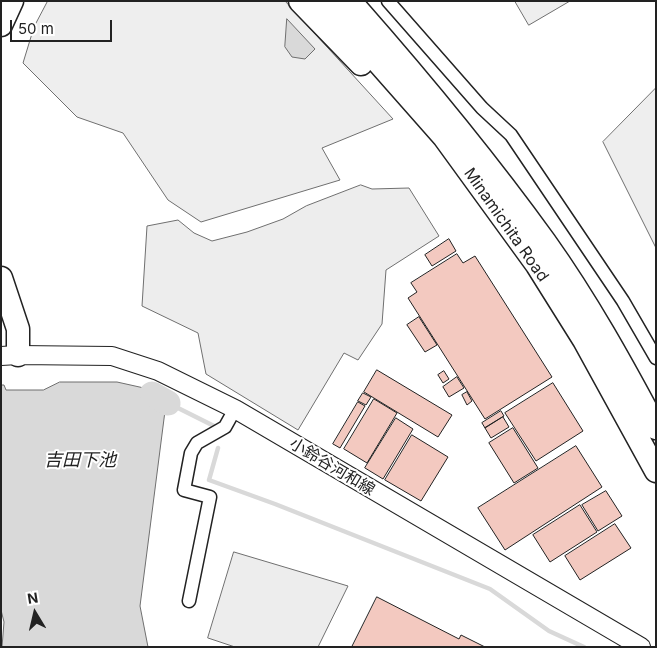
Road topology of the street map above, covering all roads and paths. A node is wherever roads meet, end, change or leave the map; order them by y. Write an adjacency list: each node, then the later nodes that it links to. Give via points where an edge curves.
1 (12, 1): 6 (highway)
2 (300, 1): 7 (highway, via 426,134)
3 (324, 1): 7 (highway, Minamichita Road)
4 (350, 1): 13 (highway, Minamichita Road, via 497,178 546,244 621,363)
5 (388, 1): 11 (street, via 482,108 511,134 623,301)
6 (1, 25)
7 (444, 137): 14 (highway, Minamichita Road, via 537,265 588,348)
8 (1, 278): 10 (highway, via 18,329)
9 (1, 321): 10 (highway)
10 (10, 356): 12 (main road, 小鈴谷河和線, via 112,356 158,371)
11 (656, 358)
12 (236, 409): 15 (street, via 225,427 197,443 191,452 184,490 210,497); 16 (main road, 小鈴谷河和線)
13 (656, 428)
14 (656, 471)
15 (189, 601)
16 (641, 647)

